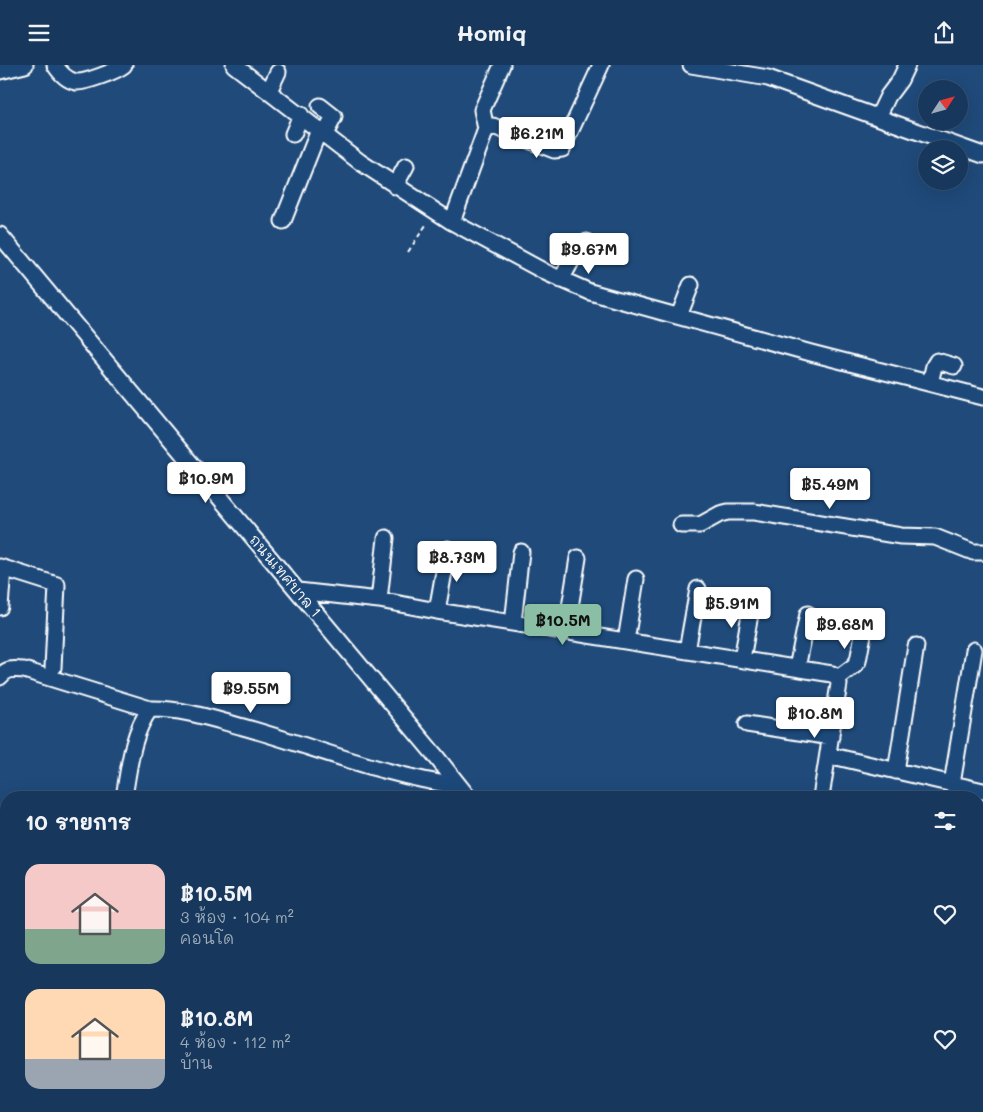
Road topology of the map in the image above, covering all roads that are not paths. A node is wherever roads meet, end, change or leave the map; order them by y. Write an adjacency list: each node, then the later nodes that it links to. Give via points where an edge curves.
1 (25, 65): 9 (street)
2 (55, 65): 3 (street, via 66,79 77,82)
3 (124, 65)
4 (234, 65): 12 (street)
5 (502, 65): 16 (street, via 482,111)
6 (601, 65): 16 (street, via 562,149 554,150 493,126)
7 (691, 65): 11 (street)
8 (907, 65): 15 (street)
9 (0, 71)
10 (278, 72): 12 (street)
11 (771, 72): 15 (street)
12 (269, 91): 14 (street)
13 (320, 106): 17 (street, via 334,117)
14 (301, 115): 17 (street); 18 (street)
15 (878, 117): 19 (street)
16 (486, 129): 23 (street)
17 (322, 132): 21 (street); 22 (street)
18 (293, 134)
19 (983, 155)
20 (406, 166): 21 (street)
21 (395, 186): 23 (street)
22 (283, 221)
23 (452, 223): 26 (street)
24 (0, 235): 41 (street, ถนนเทศบาล 1)
25 (587, 242): 26 (street, via 575,255)
26 (561, 280): 28 (street, via 590,292)
27 (691, 285): 28 (street)
28 (678, 316): 30 (street)
29 (954, 366): 30 (street, via 936,361)
30 (930, 383): 31 (street)
31 (983, 397)
32 (681, 525): 36 (street, via 700,525 728,512 747,512 901,536 935,537 974,552)
33 (386, 538): 42 (street)
34 (448, 549): 45 (street)
35 (520, 552): 47 (street)
36 (983, 552)
37 (578, 558): 49 (street)
38 (1, 568): 44 (street); 55 (street, via 57,585)
39 (636, 579): 50 (street)
40 (698, 589): 53 (street)
41 (298, 591): 42 (street); 65 (street, ถนนเทศบาล 1)
42 (379, 600): 45 (street)
43 (752, 603): 54 (street)
44 (0, 607)
45 (437, 611): 47 (street)
46 (808, 614): 56 (street)
47 (513, 623): 49 (street)
48 (864, 629): 58 (street, via 858,661)
49 (566, 632): 50 (street)
50 (626, 641): 53 (street)
51 (916, 646): 63 (street)
52 (974, 650): 64 (street)
53 (687, 651): 54 (street)
54 (742, 659): 56 (street)
55 (53, 668)
56 (797, 668): 58 (street)
57 (0, 677): 59 (street, via 10,669 24,670)
58 (838, 678): 61 (street)
59 (150, 709): 65 (street, via 178,711 223,722 390,772); 66 (street, via 140,725)
60 (748, 724): 61 (street)
61 (831, 737): 62 (street)
62 (828, 755): 63 (street); 67 (street)
63 (896, 771): 64 (street)
64 (952, 784): 68 (street)
65 (460, 787)
66 (125, 791)
67 (822, 791)
68 (983, 791)

